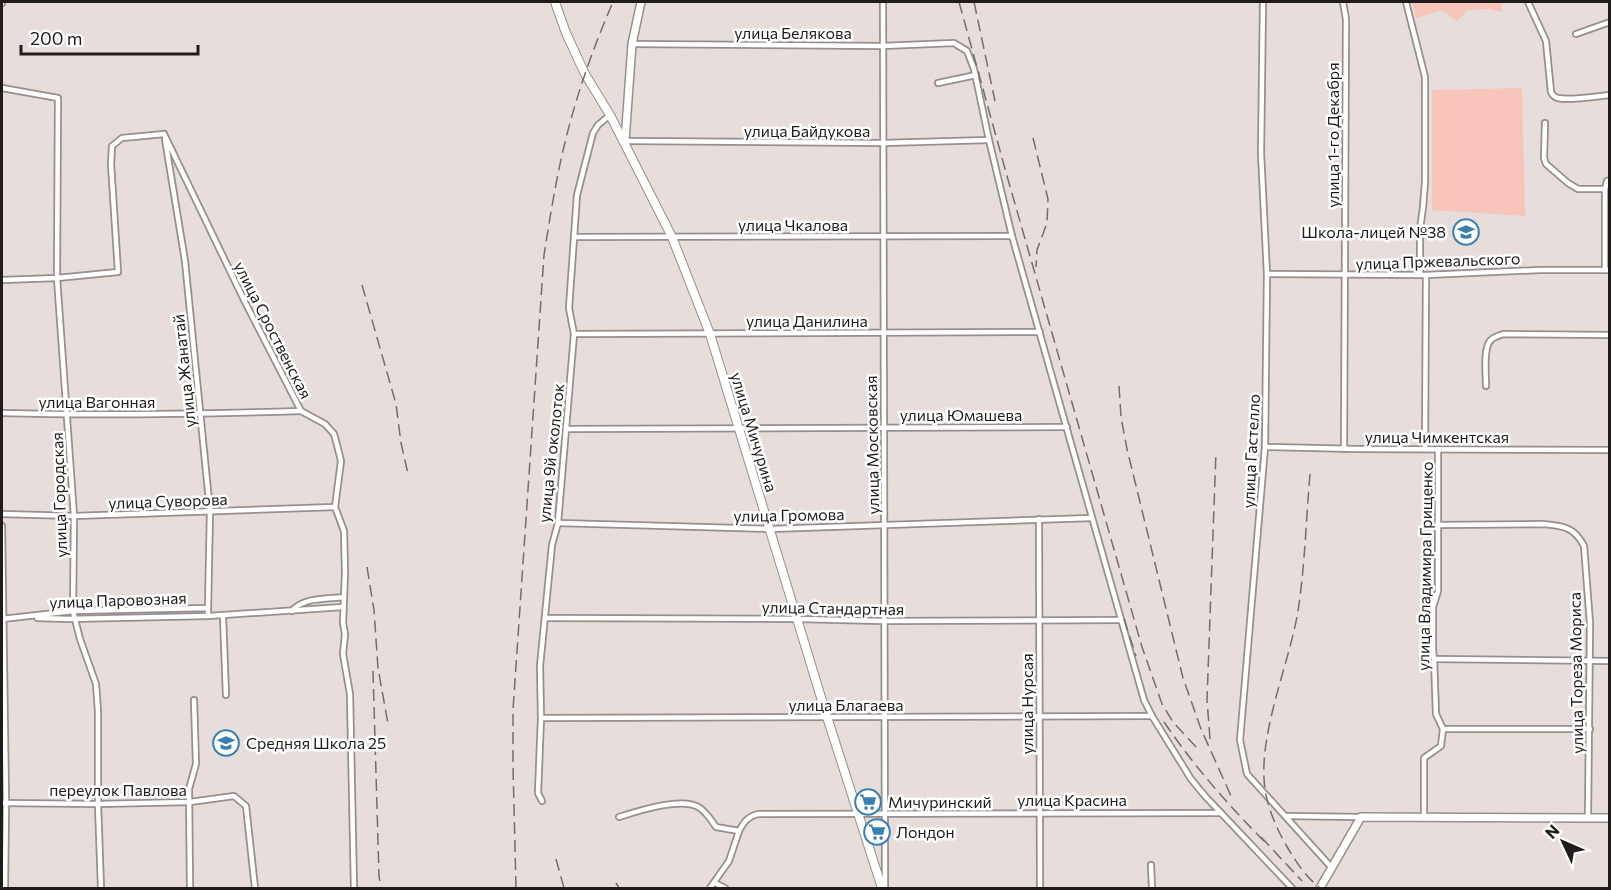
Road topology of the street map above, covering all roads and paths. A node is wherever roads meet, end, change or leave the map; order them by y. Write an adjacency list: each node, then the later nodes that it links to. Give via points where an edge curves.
1 (555, 2): 16 (main road, улица Мичурина, via 585,74)
2 (641, 2): 10 (street)
3 (882, 2): 11 (street, улица Московская)
4 (1263, 2): 29 (street, улица Гастелло, via 1261,153)
5 (1343, 2): 30 (street, улица 1-го Декабря)
6 (1406, 2): 31 (street, via 1425,77)
7 (1528, 2): 15 (street, via 1546,41 1553,96)
8 (1610, 22): 9 (street)
9 (1576, 34)
10 (632, 44): 11 (street, улица Белякова); 20 (street)
11 (882, 46): 12 (street, улица Белякова, via 954,44 967,51); 21 (street, улица Московская)
12 (976, 75): 13 (street); 19 (street)
13 (938, 83)
14 (2, 88): 33 (street, улица Городская, via 58,98)
15 (1610, 95)
16 (610, 115): 20 (main road, улица Мичурина); 25 (street, улица 9й околоток, via 593,133 577,195)
17 (1545, 123): 23 (street, via 1546,164 1578,189)
18 (164, 134): 33 (street, via 122,138 112,146 118,273); 41 (street, улица Сроственская); 43 (street, улица Жанатай, via 185,261)
19 (989, 140): 21 (street, улица Байдукова); 24 (street)
20 (625, 141): 21 (street, улица Байдукова); 26 (main road, улица Мичурина)
21 (883, 143): 27 (street, улица Московская)
22 (1610, 180): 23 (street)
23 (1605, 189): 28 (street)
24 (1012, 236): 27 (street, улица Чкалова); 35 (street)
25 (574, 237): 26 (street, улица Чкалова); 37 (street, улица 9й околоток, via 569,308)
26 (672, 237): 27 (street, улица Чкалова); 38 (main road, улица Мичурина)
27 (883, 237): 36 (street, улица Московская)
28 (1607, 270): 32 (street, улица Пржевальского)
29 (1268, 274): 30 (street, улица Пржевальского); 49 (street, улица Гастелло)
30 (1345, 275): 31 (street, улица Пржевальского); 50 (street, улица 1-го Декабря)
31 (1420, 275): 32 (street, улица Пржевальского)
32 (1426, 275): 51 (street, улица Владимира Грищенко)
33 (57, 278): 34 (street); 44 (street, улица Городская)
34 (2, 280)
35 (1040, 332): 36 (street, улица Данилина); 45 (street)
36 (883, 333): 38 (street, улица Данилина); 46 (street, улица Московская)
37 (574, 334): 38 (street, улица Данилина); 47 (street, улица 9й околоток)
38 (710, 334): 48 (main road, улица Мичурина)
39 (1610, 335): 40 (street, via 1497,336 1486,349)
40 (1486, 386)
41 (301, 411): 43 (street, улица Вагонная); 54 (street, улица Сроственская, via 325,424 334,434 341,461)
42 (2, 413): 44 (street, улица Вагонная)
43 (200, 414): 44 (street, улица Вагонная); 55 (street, улица Жанатай)
44 (68, 415): 57 (street, улица Городская)
45 (1067, 427): 46 (street, улица Юмашева); 58 (street)
46 (884, 428): 48 (street, улица Юмашева); 61 (street, улица Московская)
47 (567, 429): 48 (street, улица Юмашева); 60 (street, улица 9й околоток)
48 (739, 429): 64 (main road, улица Мичурина)
49 (1265, 447): 50 (street, улица Чимкентская); 101 (street, улица Гастелло, via 1240,740 1247,774)
50 (1344, 448): 51 (street, улица Чимкентская)
51 (1425, 449): 52 (street, улица Чимкентская)
52 (1438, 449): 53 (street, улица Чимкентская); 62 (street, улица Владимира Грищенко)
53 (1610, 450)
54 (335, 507): 55 (street, улица Суворова); 65 (street, улица Сроственская, via 344,531)
55 (210, 511): 57 (street, улица Суворова); 67 (street, улица Жанатай)
56 (2, 514): 57 (street, улица Суворова)
57 (74, 516): 68 (street, улица Городская)
58 (1092, 518): 59 (street, улица Громова); 78 (street)
59 (1039, 519): 61 (street, улица Громова); 77 (street, улица Нурсая)
60 (558, 523): 64 (street, улица Громова); 74 (street, улица 9й околоток, via 552,544)
61 (885, 525): 64 (street, улица Громова); 79 (street, улица Московская)
62 (1437, 525): 80 (street, улица Владимира Грищенко); 81 (street, улица Тореза Мориса, via 1542,524 1574,531 1584,546)
63 (2, 526): 76 (street)
64 (770, 529): 75 (main road, улица Мичурина)
65 (344, 597): 66 (street, улица Сроственская); 69 (street, via 304,602)
66 (344, 607): 69 (street, улица Паровозная); 114 (street, улица Сроственская)
67 (208, 608): 68 (street, улица Паровозная); 70 (street, улица Паровозная)
68 (73, 611): 72 (street, улица Паровозная); 73 (street, улица Городская)
69 (292, 611): 71 (street, улица Паровозная)
70 (208, 616): 71 (street, улица Паровозная); 73 (street, улица Паровозная)
71 (223, 616): 83 (street)
72 (22, 617): 73 (street, улица Паровозная); 76 (street, улица Паровозная)
73 (75, 618): 95 (street, улица Городская, via 96,684)
74 (545, 618): 75 (street, улица Стандартная); 88 (street, улица 9й околоток, via 540,666)
75 (798, 619): 79 (street, улица Стандартная); 86 (main road, улица Мичурина)
76 (2, 620): 93 (street)
77 (1039, 620): 78 (street, улица Стандартная); 79 (street, улица Стандартная); 87 (street, улица Нурсая)
78 (1121, 620): 85 (street)
79 (883, 621): 89 (street, улица Московская)
80 (1434, 659): 81 (street); 90 (street, улица Владимира Грищенко, via 1436,714)
81 (1590, 660): 82 (street); 91 (street, улица Тореза Мориса)
82 (1610, 661)
83 (226, 695)
84 (194, 700): 94 (street, via 196,764 189,789)
85 (1152, 716): 87 (street, улица Благаева); 96 (street, via 1191,779)
86 (827, 717): 88 (street, улица Благаева); 89 (street, улица Благаева); 97 (main road, улица Мичурина)
87 (1039, 717): 89 (street, улица Благаева); 98 (street, улица Нурсая)
88 (541, 718): 92 (street, улица 9й околоток, via 538,793)
89 (885, 718): 99 (street, улица Московская)
90 (1443, 729): 91 (street); 103 (street, via 1441,746 1424,758)
91 (1590, 729): 104 (street, улица Тореза Мориса)
92 (542, 801)
93 (4, 802): 95 (street, переулок Павлова); 110 (street)
94 (190, 802): 95 (street, переулок Павлова); 112 (street); 113 (street, переулок Павлова, via 234,796 246,806)
95 (98, 804): 111 (street, улица Городская)
96 (1221, 813): 98 (street, улица Красина); 120 (street)
97 (857, 814): 99 (street, улица Красина); 106 (street, улица Красина, via 758,814 744,821); 117 (main road, улица Мичурина)
98 (1040, 814): 99 (street, улица Красина); 118 (street, улица Нурсая)
99 (885, 815): 117 (street, улица Московская)
100 (619, 816): 106 (street, via 668,805 691,805 699,807 716,827)
101 (1286, 816): 102 (street); 108 (street, улица Гастелло)
102 (1361, 817): 103 (street); 108 (street)
103 (1424, 817): 104 (street)
104 (1588, 817): 105 (street)
105 (1610, 818)
106 (739, 831): 109 (street, via 729,861)
107 (1152, 865): 119 (street)
108 (1332, 868): 121 (street)
109 (715, 883): 115 (street); 116 (street)
110 (5, 888)
111 (101, 888)
112 (190, 888)
113 (255, 888)
114 (354, 888)
115 (710, 888)
116 (725, 888)
117 (883, 888)
118 (1040, 888)
119 (1152, 888)
120 (1292, 888)
121 (1320, 888)

